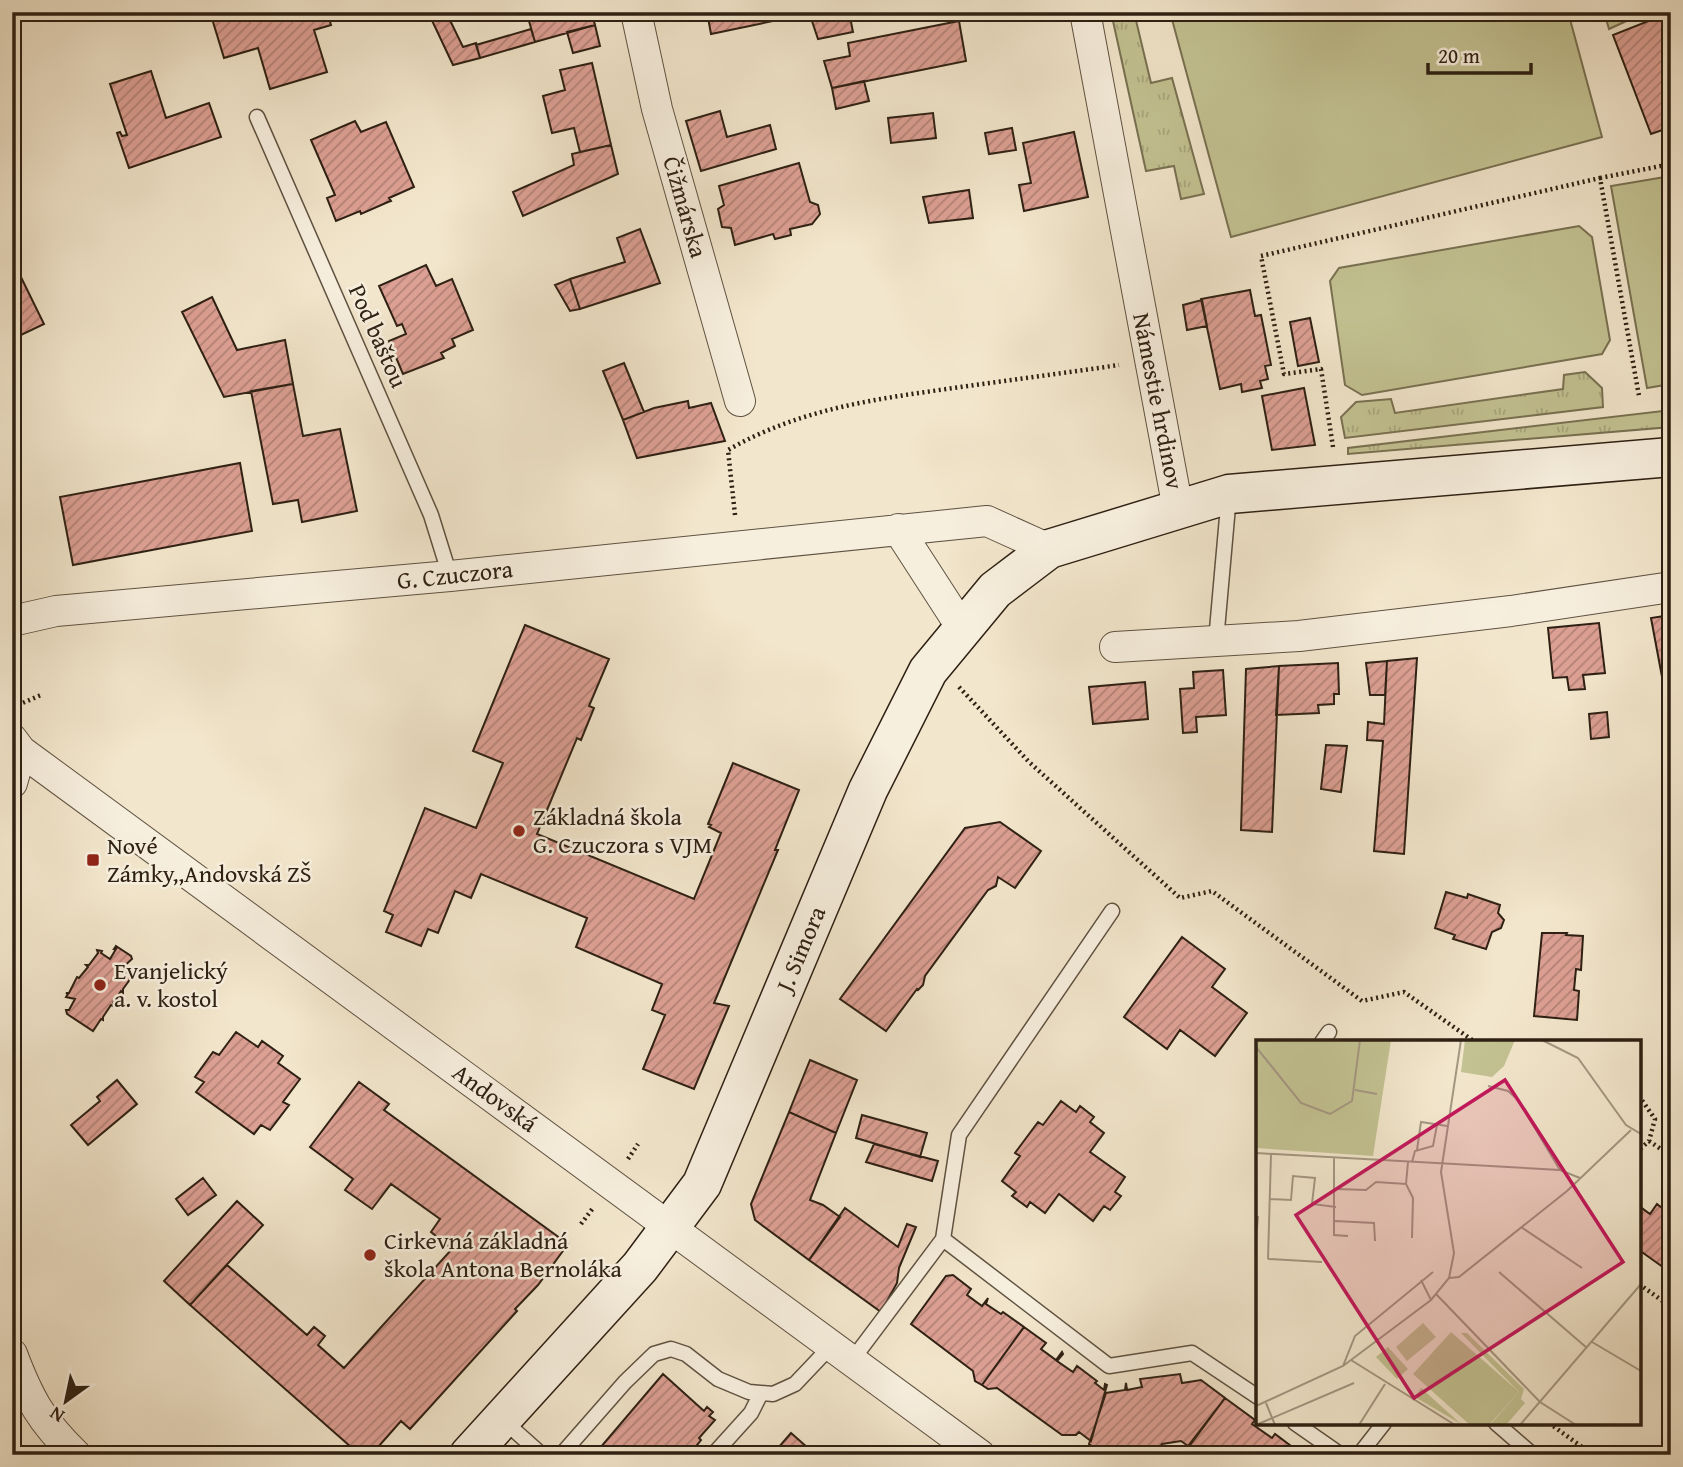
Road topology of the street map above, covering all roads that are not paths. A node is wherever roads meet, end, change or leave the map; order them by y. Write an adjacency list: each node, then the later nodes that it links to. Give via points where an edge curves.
1 (636, 12): 4 (street, Čižmárska, via 657,109)
2 (1085, 12): 7 (street, Námestie hrdinov, via 1147,404)
3 (257, 117): 10 (lane, Pod baštou, via 431,515)
4 (740, 401)
5 (1671, 457): 6 (main road, Námestie hrdinov)
6 (1229, 494): 7 (main road, Námestie hrdinov); 14 (lane)
7 (1178, 509): 9 (main road, J. Simora)
8 (898, 529): 9 (street, G. Czuczora, via 987,521); 10 (street, G. Czuczora); 13 (street)
9 (1049, 549): 13 (main road, J. Simora, via 995,590)
10 (450, 576): 12 (street, G. Czuczora, via 56,611)
11 (1671, 587): 14 (street, via 1299,636)
12 (12, 621)
13 (962, 628): 19 (main road, J. Simora, via 928,671 868,790 702,1184)
14 (1216, 641): 15 (street)
15 (1115, 647)
16 (17, 745): 17 (street); 19 (street, Andovská)
17 (12, 783)
18 (1112, 911): 20 (lane, via 959,1135)
19 (670, 1227): 21 (street, Andovská); 25 (main road, J. Simora, via 640,1267)
20 (943, 1239): 21 (lane); 24 (lane, via 1109,1366 1192,1353)
21 (842, 1352): 23 (lane, via 795,1384 772,1394); 34 (street, Andovská)
22 (12, 1354): 29 (street, via 27,1394 52,1432)
23 (761, 1393): 32 (lane, via 719,1379 685,1354 671,1349 654,1354); 33 (lane, via 751,1413)
24 (1256, 1396)
25 (502, 1419): 30 (main road, J. Simora); 31 (lane)
26 (1298, 1425): 35 (lane)
27 (1382, 1425): 36 (lane)
28 (1498, 1425): 37 (lane)
29 (76, 1455)
30 (469, 1455)
31 (542, 1455)
32 (561, 1455)
33 (713, 1455)
34 (980, 1455)
35 (1341, 1455)
36 (1359, 1455)
37 (1534, 1455)

